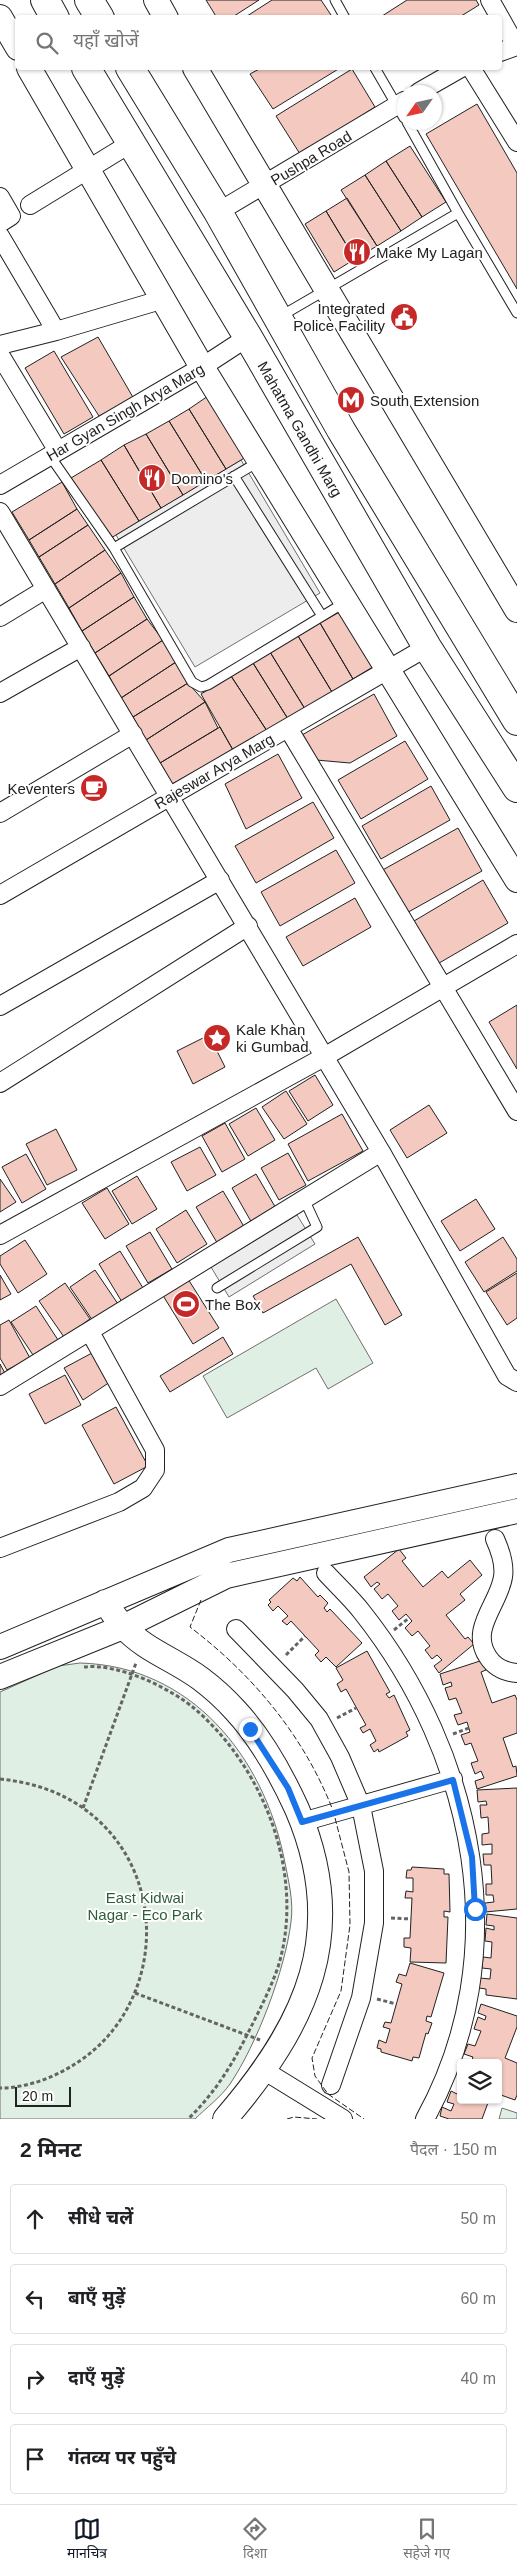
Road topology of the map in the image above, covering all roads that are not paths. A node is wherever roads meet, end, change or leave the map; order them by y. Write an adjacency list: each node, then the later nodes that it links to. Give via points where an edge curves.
1 (45, 0): 6 (main road)
2 (89, 0): 7 (main road)
3 (156, 0): 8 (street)
4 (335, 0): 9 (lane)
5 (490, 0): 10 (street)
6 (53, 15)
7 (98, 15)
8 (164, 15)
9 (343, 15)
10 (497, 15)
11 (0, 17): 13 (street)
12 (502, 27): 14 (street)
13 (15, 43)
14 (511, 48)
15 (30, 70): 28 (street)
16 (87, 70): 27 (main road, Mahatma Gandhi Marg)
17 (131, 70): 32 (main road)
18 (196, 70): 29 (street)
19 (376, 70): 23 (lane)
20 (458, 70): 22 (street)
21 (472, 70): 26 (street)
22 (431, 85)
23 (397, 101)
24 (397, 111): 29 (street, Pushpa Road)
25 (412, 130): 33 (lane)
26 (517, 142)
27 (131, 143): 28 (street); 41 (main road, Mahatma Gandhi Marg)
28 (88, 170): 31 (street); 37 (street)
29 (264, 186): 32 (street, Pushpa Road); 36 (street)
30 (0, 197): 34 (street, via 11,216)
31 (30, 205)
32 (218, 212): 39 (main road)
33 (458, 212): 36 (lane); 38 (lane)
34 (0, 223)
35 (0, 236): 40 (street)
36 (326, 289): 39 (lane); 53 (street)
37 (164, 299): 40 (street); 44 (street)
38 (517, 313)
39 (278, 318): 60 (main road, via 341,430)
40 (56, 331): 42 (street)
41 (248, 337): 44 (street, Har Gyan Singh Arya Marg); 57 (main road, Mahatma Gandhi Marg)
42 (0, 345)
43 (0, 355): 45 (street)
44 (202, 367): 45 (street, Har Gyan Singh Arya Marg); 46 (street)
45 (54, 453): 48 (street, Har Gyan Singh Arya Marg); 50 (lane)
46 (260, 461): 47 (lane); 52 (street)
47 (234, 476): 50 (lane); 54 (lane)
48 (0, 485)
49 (0, 512): 51 (street)
50 (114, 548): 54 (lane, via 192,682 201,687)
51 (46, 589): 55 (street); 56 (street)
52 (347, 602): 54 (lane); 58 (street)
53 (517, 610)
54 (322, 616)
55 (0, 617)
56 (80, 647): 59 (street); 62 (street)
57 (427, 647): 58 (street, Rajeswar Arya Marg); 63 (main road, Mahatma Gandhi Marg)
58 (388, 670): 61 (street, Rajeswar Arya Marg); 67 (street)
59 (0, 693)
60 (517, 721)
61 (288, 728): 64 (street, Rajeswar Arya Marg); 71 (street)
62 (133, 734): 64 (street); 65 (street)
63 (517, 788)
64 (170, 796): 66 (street); 68 (street, Rajeswar Arya Marg)
65 (0, 813)
66 (220, 880): 69 (street); 72 (street)
67 (517, 880)
68 (0, 895)
69 (248, 926): 73 (street); 74 (street)
70 (517, 944): 71 (street)
71 (444, 988): 73 (street); 75 (street)
72 (0, 1006)
73 (324, 1057): 76 (street); 78 (street)
74 (0, 1083)
75 (517, 1111)
76 (381, 1152): 77 (street); 81 (street, via 507,1376)
77 (304, 1199): 79 (lane, via 317,1227); 80 (street)
78 (0, 1234)
79 (217, 1288)
80 (90, 1332): 82 (street); 86 (street, via 155,1450 155,1470 143,1488 119,1502)
81 (517, 1382)
82 (0, 1386)
83 (517, 1486): 88 (street, via 229,1550)
84 (517, 1511): 89 (street, via 226,1576)
85 (495, 1539): 92 (street, via 504,1576 483,1624 481,1638 491,1663 502,1670)
86 (0, 1548)
87 (326, 1574): 94 (street, via 362,1612 399,1665 429,1722)
88 (106, 1602): 89 (street); 91 (street)
89 (123, 1627): 93 (street); 96 (street, via 201,1679 235,1710 264,1747 288,1788)
90 (236, 1628): 95 (street, via 275,1667 319,1719)
91 (0, 1647)
92 (517, 1673)
93 (0, 1677)
94 (453, 1780): 95 (street); 101 (street, via 472,1857 474,1954 468,2004 457,2049)
95 (361, 1806): 96 (street); 98 (street, via 374,1871 374,1923 361,1998)
96 (302, 1822): 97 (street, via 318,1872 321,1920 318,1942 298,2011)
97 (264, 2071): 99 (street); 100 (street)
98 (331, 2085)
99 (224, 2119)
100 (343, 2119)
101 (425, 2119)

